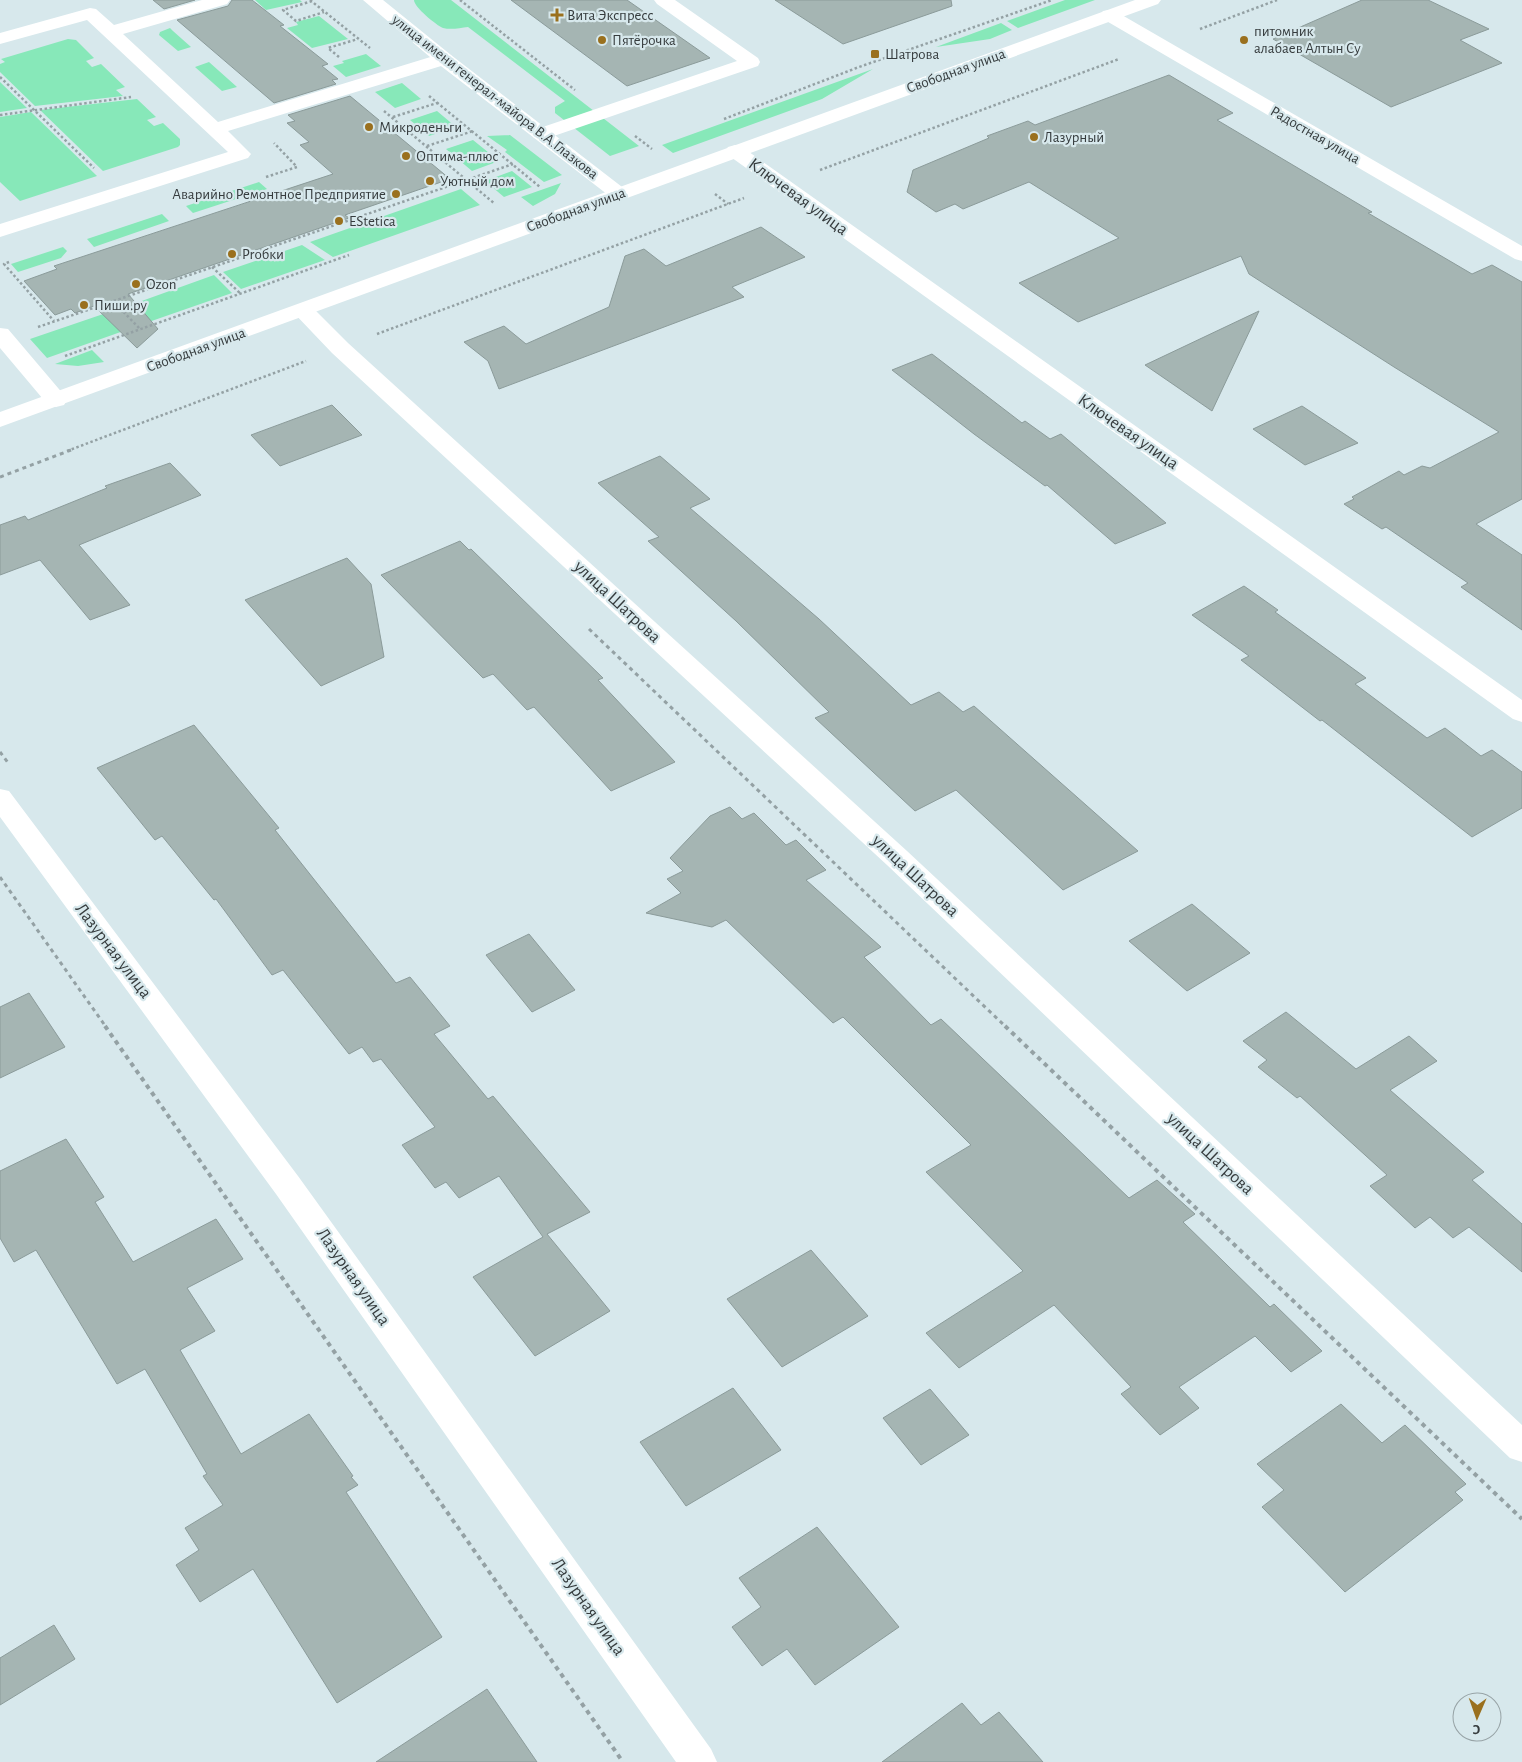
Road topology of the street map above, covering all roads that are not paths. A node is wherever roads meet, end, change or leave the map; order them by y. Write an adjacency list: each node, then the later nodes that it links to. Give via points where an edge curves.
1 (221, 0): 6 (street)
2 (372, 0): 8 (street, улица имени генерал-майора В.А.Глазкова)
3 (662, 0): 10 (street, via 751,62)
4 (1152, 0): 5 (street, Свободная улица)
5 (1109, 15): 11 (street, Свободная улица); 14 (street, Радостная улица)
6 (110, 32): 7 (street, via 90,14); 9 (street)
7 (0, 39)
8 (444, 59): 9 (street); 10 (street, улица имени генерал-майора В.А.Глазкова)
9 (215, 129): 13 (street, via 241,154)
10 (541, 134): 12 (street, улица имени генерал-майора В.А.Глазкова)
11 (734, 151): 12 (street, Свободная улица); 19 (street, Ключевая улица)
12 (619, 194): 15 (street, Свободная улица)
13 (0, 231)
14 (1522, 255)
15 (303, 311): 17 (street, Свободная улица); 21 (street, улица Шатрова, via 897,858)
16 (2, 336): 17 (street)
17 (56, 400): 18 (street, Свободная улица)
18 (0, 420)
19 (1522, 713)
20 (0, 798): 22 (street, Лазурная улица, via 287,1185)
21 (1522, 1447)
22 (698, 1762)

